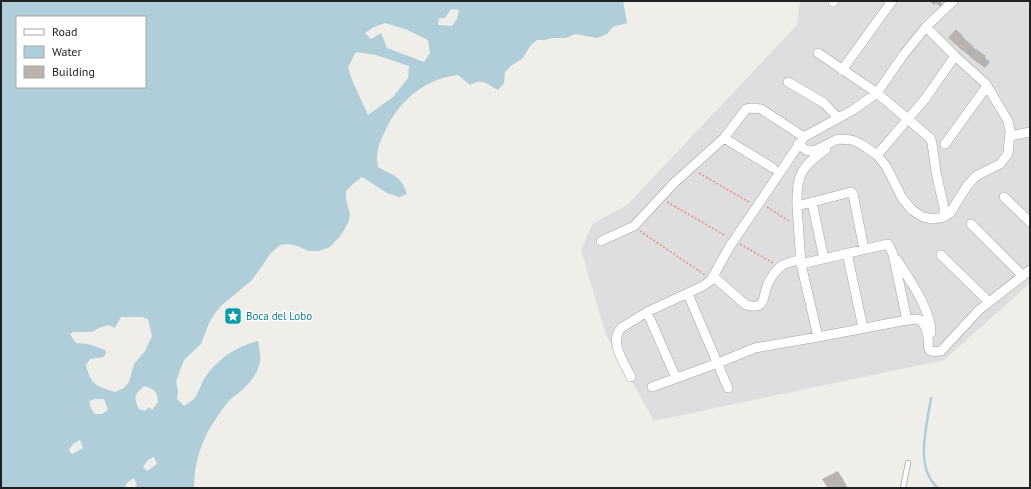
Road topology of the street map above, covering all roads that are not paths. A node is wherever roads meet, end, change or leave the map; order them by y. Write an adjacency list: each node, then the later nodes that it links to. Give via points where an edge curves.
1 (892, 1): 6 (street)
2 (953, 1): 3 (street)
3 (926, 27): 5 (street); 9 (street)
4 (818, 52): 6 (street)
5 (955, 56): 8 (street); 11 (street)
6 (842, 70): 9 (street)
7 (788, 82): 10 (street, via 824,103)
8 (987, 86): 13 (street, via 1008,121); 17 (street)
9 (877, 93): 10 (street); 11 (street)
10 (838, 118): 16 (street)
11 (908, 120): 18 (street); 23 (street, via 930,138 932,143)
12 (1030, 132): 13 (street)
13 (1010, 136): 23 (street, via 1008,154 1000,164 976,176 950,213)
14 (724, 138): 16 (street, via 742,113 750,108 761,109); 19 (street); 26 (street, via 660,197 634,226)
15 (842, 139): 16 (street, via 834,140 813,151 806,150); 18 (street, via 862,144); 22 (street, via 808,163 798,181)
16 (801, 140): 34 (street, via 734,240)
17 (945, 144)
18 (877, 155): 23 (street, via 912,210 923,217)
19 (772, 168)
20 (1004, 197): 24 (street)
21 (812, 202): 22 (street); 27 (street, via 851,192); 31 (street)
22 (797, 206): 32 (street)
23 (944, 217)
24 (1030, 222)
25 (971, 224): 33 (street)
26 (602, 241)
27 (864, 249): 28 (street); 29 (street, via 888,244)
28 (847, 253): 31 (street); 39 (street)
29 (893, 254): 38 (street); 40 (street, via 923,306 930,329)
30 (941, 255): 36 (street)
31 (824, 259): 32 (street)
32 (801, 262): 34 (street, via 790,262 780,266 767,285 764,302 753,307 746,305); 41 (street)
33 (1026, 273): 36 (street)
34 (712, 278): 35 (street)
35 (688, 294): 37 (street); 42 (street)
36 (989, 302): 40 (street, via 941,351 934,352 927,347)
37 (647, 312): 43 (street, via 621,328 616,341 616,347); 44 (street)
38 (907, 320): 39 (street); 40 (street, via 921,321)
39 (863, 328): 41 (street)
40 (928, 337)
41 (818, 338): 42 (street, via 755,348)
42 (718, 363): 44 (street); 46 (street)
43 (631, 377)
44 (676, 378): 45 (street)
45 (652, 387)
46 (728, 388)
47 (908, 463): 48 (lane)
48 (902, 488)

